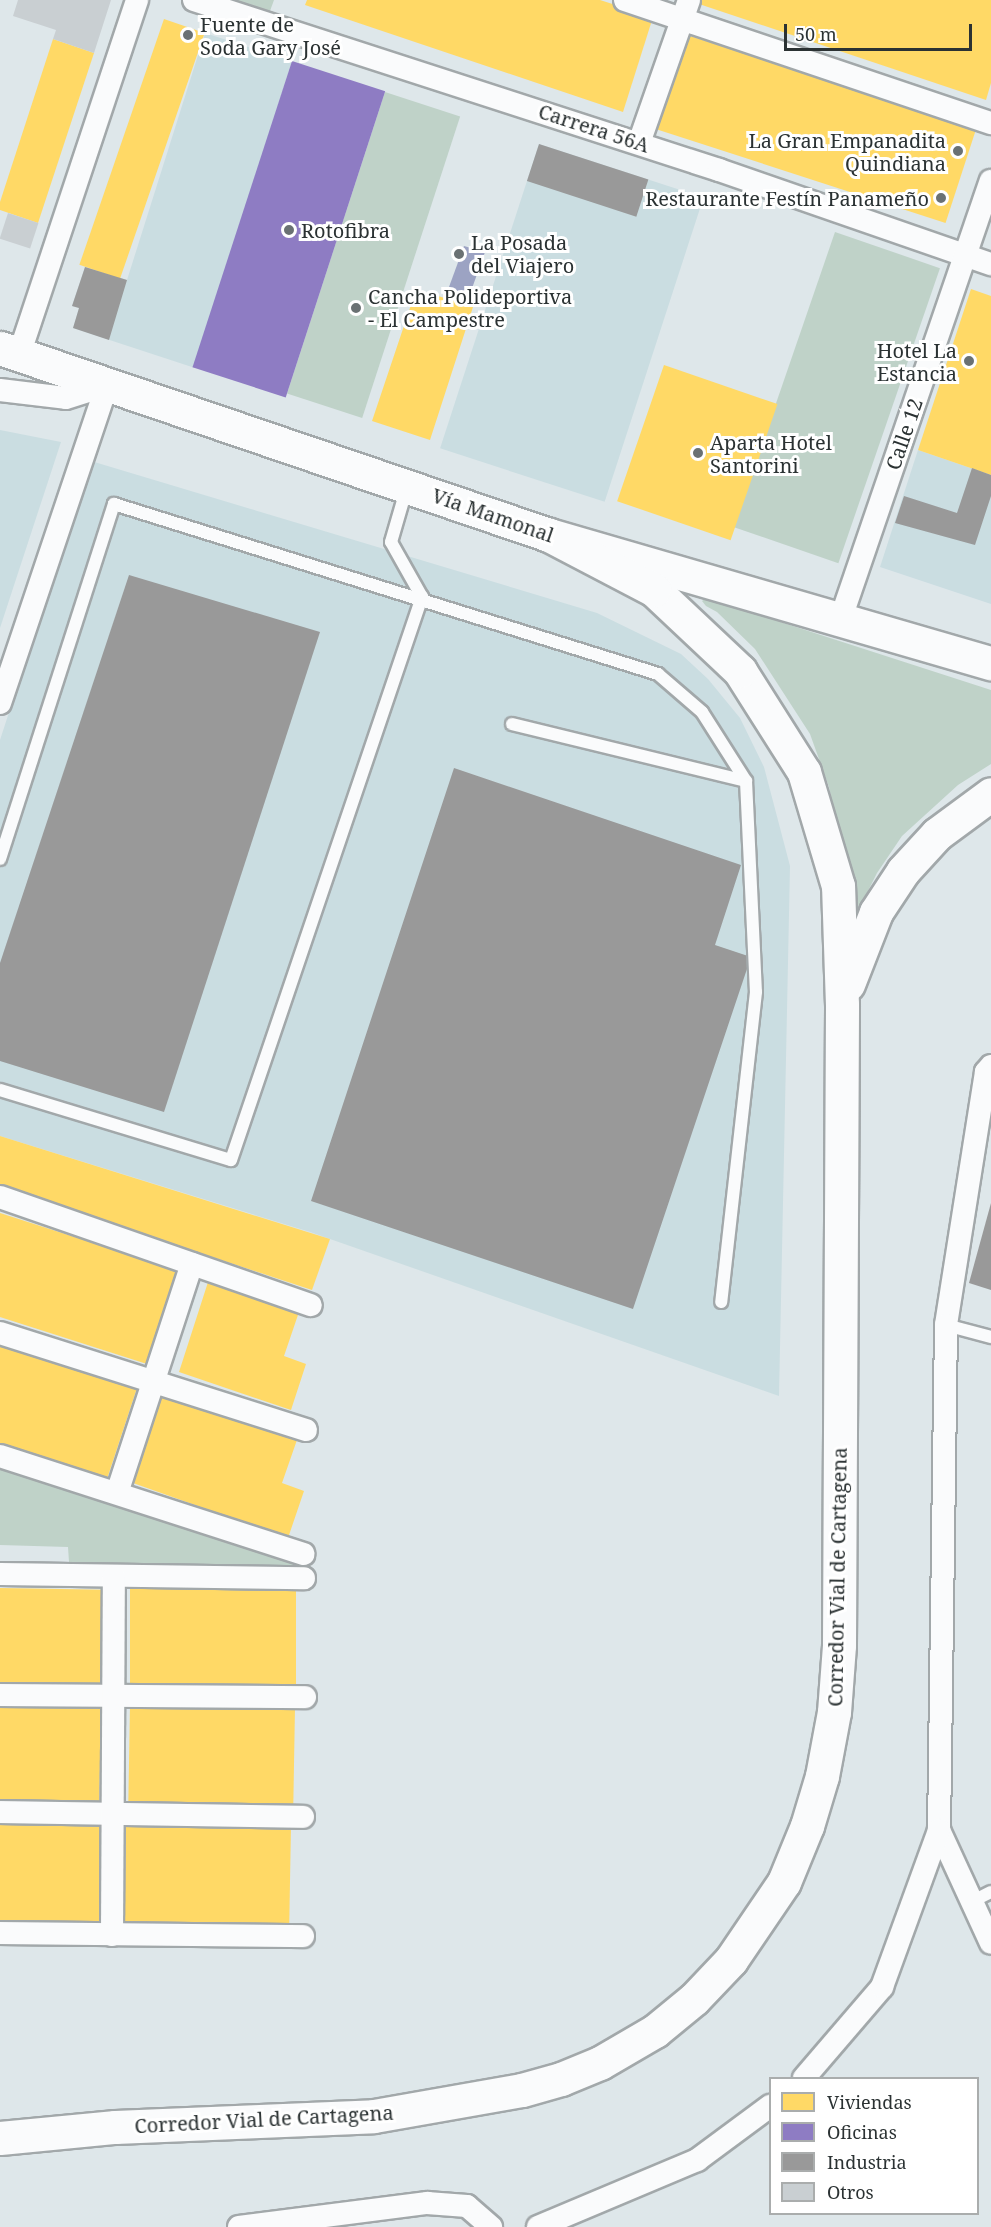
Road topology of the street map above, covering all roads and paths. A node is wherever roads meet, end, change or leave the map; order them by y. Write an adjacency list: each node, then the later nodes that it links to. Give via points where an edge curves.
1 (137, 0): 10 (street)
2 (194, 0): 6 (street, Carrera 56A)
3 (625, 0): 4 (street)
4 (685, 9): 5 (street); 6 (street)
5 (991, 123)
6 (639, 143): 8 (street, Carrera 56A)
7 (991, 181): 8 (street, Calle 12)
8 (966, 256): 9 (street, Carrera 56A); 16 (street, Calle 12)
9 (991, 264)
10 (10, 352): 11 (main road, Vía Mamonal)
11 (107, 385): 12 (street, via 66,398); 13 (main road, Vía Mamonal); 18 (street)
12 (0, 390)
13 (407, 486): 14 (main road, Vía Mamonal); 15 (lane, via 391,542)
14 (549, 535): 16 (main road, Vía Mamonal); 23 (main road, Corredor Vial de Cartagena, via 654,590 741,671 804,772 838,886)
15 (422, 597): 20 (lane, via 657,674 702,712); 22 (lane, via 114,504); 25 (lane, via 231,1160)
16 (841, 618): 17 (main road, Vía Mamonal)
17 (991, 663)
18 (0, 703)
19 (512, 724): 20 (lane)
20 (746, 781): 28 (lane, via 756,992)
21 (991, 794): 23 (main road, Corredor Vial de Cartagena, via 937,834 903,871 876,912 859,948)
22 (0, 859)
23 (842, 1005): 56 (main road, Corredor Vial de Cartagena, via 839,1633 834,1712 822,1776 784,1882 731,1960 694,1999 655,2031 600,2063 522,2090 374,2116 115,2127)
24 (991, 1066): 30 (street, via 986,1072)
25 (0, 1090)
26 (0, 1197): 27 (street)
27 (192, 1264): 29 (street); 33 (street)
28 (721, 1302)
29 (311, 1305)
30 (946, 1325): 32 (lane); 47 (street)
31 (0, 1333): 33 (street)
32 (991, 1337)
33 (154, 1379): 34 (street); 36 (street)
34 (306, 1430)
35 (0, 1456): 36 (street)
36 (117, 1493): 37 (street)
37 (304, 1554)
38 (0, 1574): 39 (street)
39 (114, 1577): 40 (street); 42 (street)
40 (304, 1578)
41 (0, 1695): 42 (street)
42 (115, 1697): 43 (street); 45 (street)
43 (305, 1697)
44 (0, 1812): 45 (street)
45 (114, 1813): 46 (street); 51 (street)
46 (303, 1817)
47 (939, 1830): 49 (street); 54 (street, via 882,1986)
48 (991, 1892): 49 (lane)
49 (971, 1902): 53 (street)
50 (0, 1933): 51 (street)
51 (112, 1935): 52 (street)
52 (303, 1936)
53 (991, 1943)
54 (806, 2077)
55 (769, 2107): 59 (street, via 698,2160)
56 (0, 2138)
57 (239, 2227): 58 (street, via 427,2203 467,2206)
58 (491, 2227)
59 (538, 2227)

